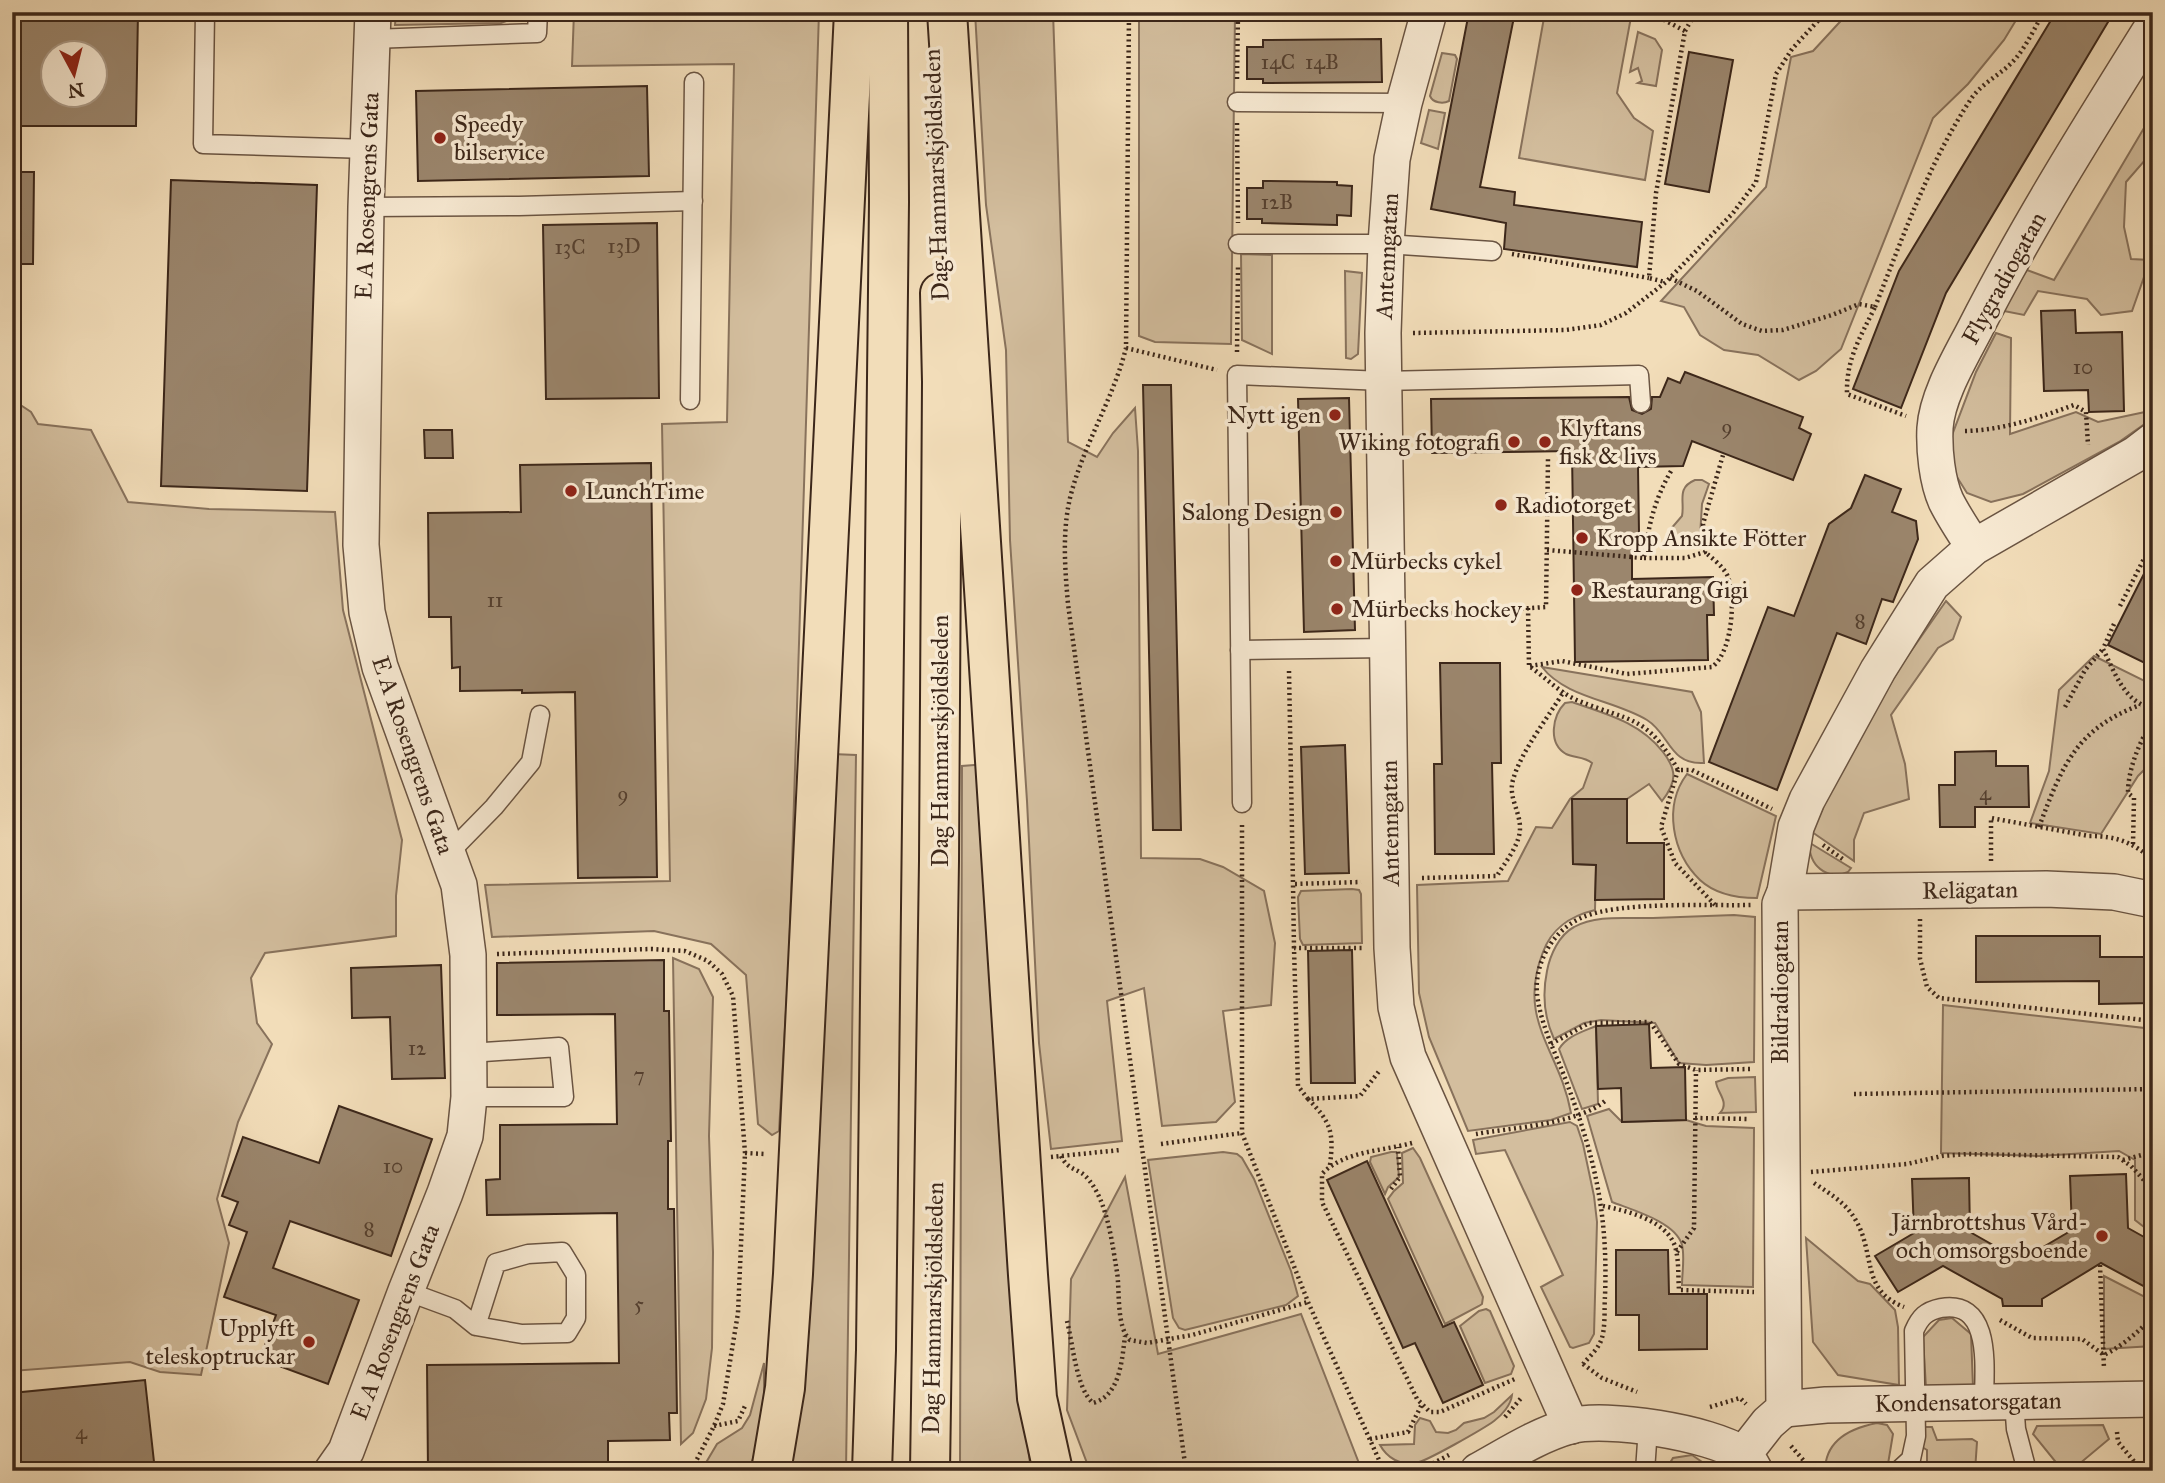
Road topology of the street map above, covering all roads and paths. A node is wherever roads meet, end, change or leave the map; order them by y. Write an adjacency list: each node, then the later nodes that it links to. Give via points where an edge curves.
1 (205, 12): 20 (lane, via 203,144)
2 (538, 12): 14 (lane, via 537,33)
3 (855, 12): 139 (main road, via 793,1274 785,1388)
4 (888, 12): 140 (main road, Dag Hammarskjöldsleden)
5 (931, 12): 141 (main road, Dag Hammarskjöldsleden, via 942,382)
6 (947, 12): 142 (main road, via 1028,1275 1038,1398)
7 (1129, 12): 31 (path)
8 (1238, 12): 18 (path)
9 (1429, 12): 19 (street, Antenngatan)
10 (1649, 12): 16 (path)
11 (1696, 12): 16 (path)
12 (1826, 12): 27 (path, via 1776,74 1756,182 1733,213)
13 (2044, 12): 29 (path, via 2015,60 1984,83 1956,122 1914,207)
14 (372, 25): 20 (street, E A Rosengrens Gata)
15 (2153, 26): 38 (street, Flygradiogatan, via 1988,302 1955,366)
16 (1685, 31): 26 (path, via 1656,193)
17 (694, 82): 21 (lane)
18 (1237, 102): 19 (lane); 23 (path)
19 (1404, 103): 24 (street, Antenngatan, via 1392,159)
20 (368, 149): 22 (street, E A Rosengrens Gata)
21 (693, 201): 22 (lane); 35 (lane)
22 (366, 207): 67 (street, E A Rosengrens Gata, via 361,545 367,611 380,667)
23 (1238, 244): 24 (lane); 32 (path)
24 (1385, 244): 25 (lane); 30 (street, Antenngatan)
25 (1492, 251): 26 (path)
26 (1649, 278): 27 (path)
27 (1668, 280): 29 (path, via 1697,291 1742,324 1762,331 1783,330 1859,304); 30 (path, via 1626,313 1601,325 1566,330)
28 (2153, 306): 34 (path)
29 (1875, 307): 38 (path, via 1850,357 1847,394)
30 (1383, 333): 33 (street, Antenngatan)
31 (1126, 348): 32 (path); 123 (path, via 1070,498 1065,562)
32 (1237, 375): 33 (lane); 53 (lane)
33 (1383, 381): 36 (lane, via 1639,375); 51 (street, Antenngatan)
34 (2153, 389)
35 (690, 400)
36 (1641, 403)
37 (2086, 418): 38 (path, via 2086,412 2074,405 2000,428)
38 (1935, 428): 44 (street, Flygradiogatan, via 1945,499)
39 (2153, 441): 44 (street, Bildradiogatan)
40 (1723, 455): 46 (path, via 1703,524)
41 (1548, 458): 45 (path)
42 (1671, 471): 47 (path, via 1653,507)
43 (2153, 541): 48 (path)
44 (1973, 547): 64 (street, Bildradiogatan, via 1932,584 1807,800)
45 (1547, 550): 47 (path); 49 (path, via 1546,607)
46 (1705, 552): 47 (path, via 1685,558); 55 (path, via 1727,575 1732,595 1727,646 1712,667 1627,674 1562,661)
47 (1644, 558)
48 (2120, 606)
49 (1528, 608): 51 (path); 55 (path)
50 (2113, 624): 52 (path)
51 (1389, 634): 54 (lane); 69 (street, Antenngatan)
52 (2103, 649): 57 (path, via 2124,690); 58 (path, via 2085,670)
53 (1240, 650): 54 (lane); 63 (lane)
54 (1289, 650): 70 (path)
55 (1529, 666): 56 (path)
56 (1564, 691): 62 (path, via 1651,731); 69 (path, via 1512,782 1520,828 1497,876)
57 (2140, 705): 59 (path); 65 (path, via 2112,716 2086,737 2063,767)
58 (2065, 707)
59 (2153, 709)
60 (540, 715): 67 (lane, via 531,762)
61 (2153, 720): 66 (path, via 2128,782 2134,798)
62 (1678, 770): 64 (path, via 1692,770); 76 (path, via 1661,827 1675,863)
63 (1242, 803): 94 (path)
64 (1789, 820): 72 (path, via 1857,868); 74 (street, Bildradiogatan)
65 (2039, 827): 66 (path); 71 (path, via 1991,818)
66 (2133, 844): 68 (path)
67 (448, 854): 79 (street, E A Rosengrens Gata, via 459,885)
68 (2153, 860)
69 (1391, 879): 70 (path); 78 (street, Antenngatan)
70 (1293, 884): 77 (path)
71 (1991, 890): 73 (street, Relägatan); 75 (street, Relägatan, via 2114,892)
72 (1859, 892): 73 (street, Relägatan); 74 (street, Relägatan)
73 (1920, 892): 80 (path, via 1920,959 1927,987 1939,998)
74 (1783, 898): 76 (path); 115 (street, Bildradiogatan)
75 (2153, 901)
76 (1715, 906): 81 (path, via 1623,908 1566,925 1551,940 1537,990)
77 (1294, 948): 78 (path); 89 (path, via 1298,1086)
78 (1392, 948): 83 (street, Antenngatan, via 1396,1007)
79 (468, 955): 82 (street, E A Rosengrens Gata); 101 (path, via 651,948 685,951 708,961 722,974 733,996)
80 (2153, 1021)
81 (1551, 1044): 85 (path, via 1589,1024 1650,1022 1679,1064); 91 (path)
82 (469, 1053): 88 (street, E A Rosengrens Gata); 88 (lane, via 559,1047 564,1097)
83 (1408, 1057): 89 (path, via 1383,1066 1360,1096); 133 (street, Antenngatan)
84 (1759, 1069): 85 (path)
85 (1696, 1070): 92 (path)
86 (2153, 1089): 87 (path)
87 (1854, 1094)
88 (469, 1097): 114 (street, E A Rosengrens Gata, via 464,1136)
89 (1308, 1099): 106 (path, via 1328,1120)
90 (1605, 1101): 91 (path)
91 (1577, 1114): 95 (path); 111 (path)
92 (1695, 1118): 93 (path); 112 (path, via 1694,1228)
93 (1759, 1119)
94 (1242, 1133): 97 (path); 116 (path)
95 (1466, 1136)
96 (1416, 1142): 98 (path)
97 (1161, 1144)
98 (1398, 1147): 106 (path); 109 (path, via 1400,1177)
99 (1120, 1150): 103 (path)
100 (2153, 1152): 105 (path)
101 (745, 1153): 102 (path); 138 (path, via 736,1326 723,1404)
102 (768, 1154)
103 (1061, 1156): 104 (path); 122 (path, via 1066,1166 1087,1178 1102,1205)
104 (1046, 1157)
105 (2123, 1161): 107 (path, via 2118,1157 1968,1154 1894,1166); 110 (path)
106 (1330, 1165): 131 (path, via 1322,1174 1322,1202)
107 (1798, 1173)
108 (1808, 1179): 117 (path, via 1845,1204 1857,1221 1875,1285 1891,1302)
109 (1391, 1189)
110 (2153, 1190)
111 (1602, 1206): 112 (path, via 1646,1219 1667,1233); 125 (path, via 1604,1313 1600,1342)
112 (1676, 1253): 115 (path, via 1679,1290)
113 (2100, 1265): 124 (path)
114 (405, 1291): 120 (lane, via 455,1309); 137 (street, E A Rosengrens Gata, via 346,1451)
115 (1783, 1293): 132 (street, Bildradiogatan)
116 (1308, 1302): 123 (path); 135 (path)
117 (1929, 1311): 121 (lane, via 1960,1309); 130 (lane, via 1914,1331)
118 (1063, 1312): 122 (path, via 1081,1381 1093,1403 1114,1386)
119 (2153, 1316): 124 (path)
120 (476, 1326): 120 (lane, via 522,1334 567,1333 576,1318 576,1275 562,1252 528,1254 496,1263)
121 (1980, 1326): 124 (path, via 1997,1318 2032,1338 2082,1339); 129 (lane)
122 (1125, 1335): 123 (path, via 1147,1343)
123 (1166, 1338): 143 (path)
124 (2104, 1355): 127 (path)
125 (1583, 1364)
126 (1521, 1376): 131 (path, via 1440,1412 1430,1412)
127 (2109, 1399): 128 (street, Kondensatorsgatan); 129 (street, Kondensatorsgatan); 149 (path, via 2118,1441)
128 (2153, 1399)
129 (1999, 1402): 130 (street, Kondensatorsgatan); 148 (lane, via 2016,1429)
130 (1916, 1403): 132 (street, Kondensatorsgatan); 147 (lane, via 1911,1459)
131 (1422, 1404): 135 (path, via 1408,1432)
132 (1784, 1409): 136 (street, via 1768,1423)
133 (1571, 1426): 134 (street, via 1609,1422); 145 (street)
134 (1648, 1428): 136 (street, via 1707,1439); 146 (lane)
135 (1370, 1439): 144 (path)
136 (1749, 1463)
137 (332, 1471)
138 (691, 1471)
139 (771, 1471)
140 (872, 1471)
141 (930, 1471)
142 (1054, 1471)
143 (1186, 1471)
144 (1384, 1471)
145 (1478, 1471)
146 (1645, 1471)
147 (1898, 1471)
148 (2028, 1471)
149 (2142, 1471)

